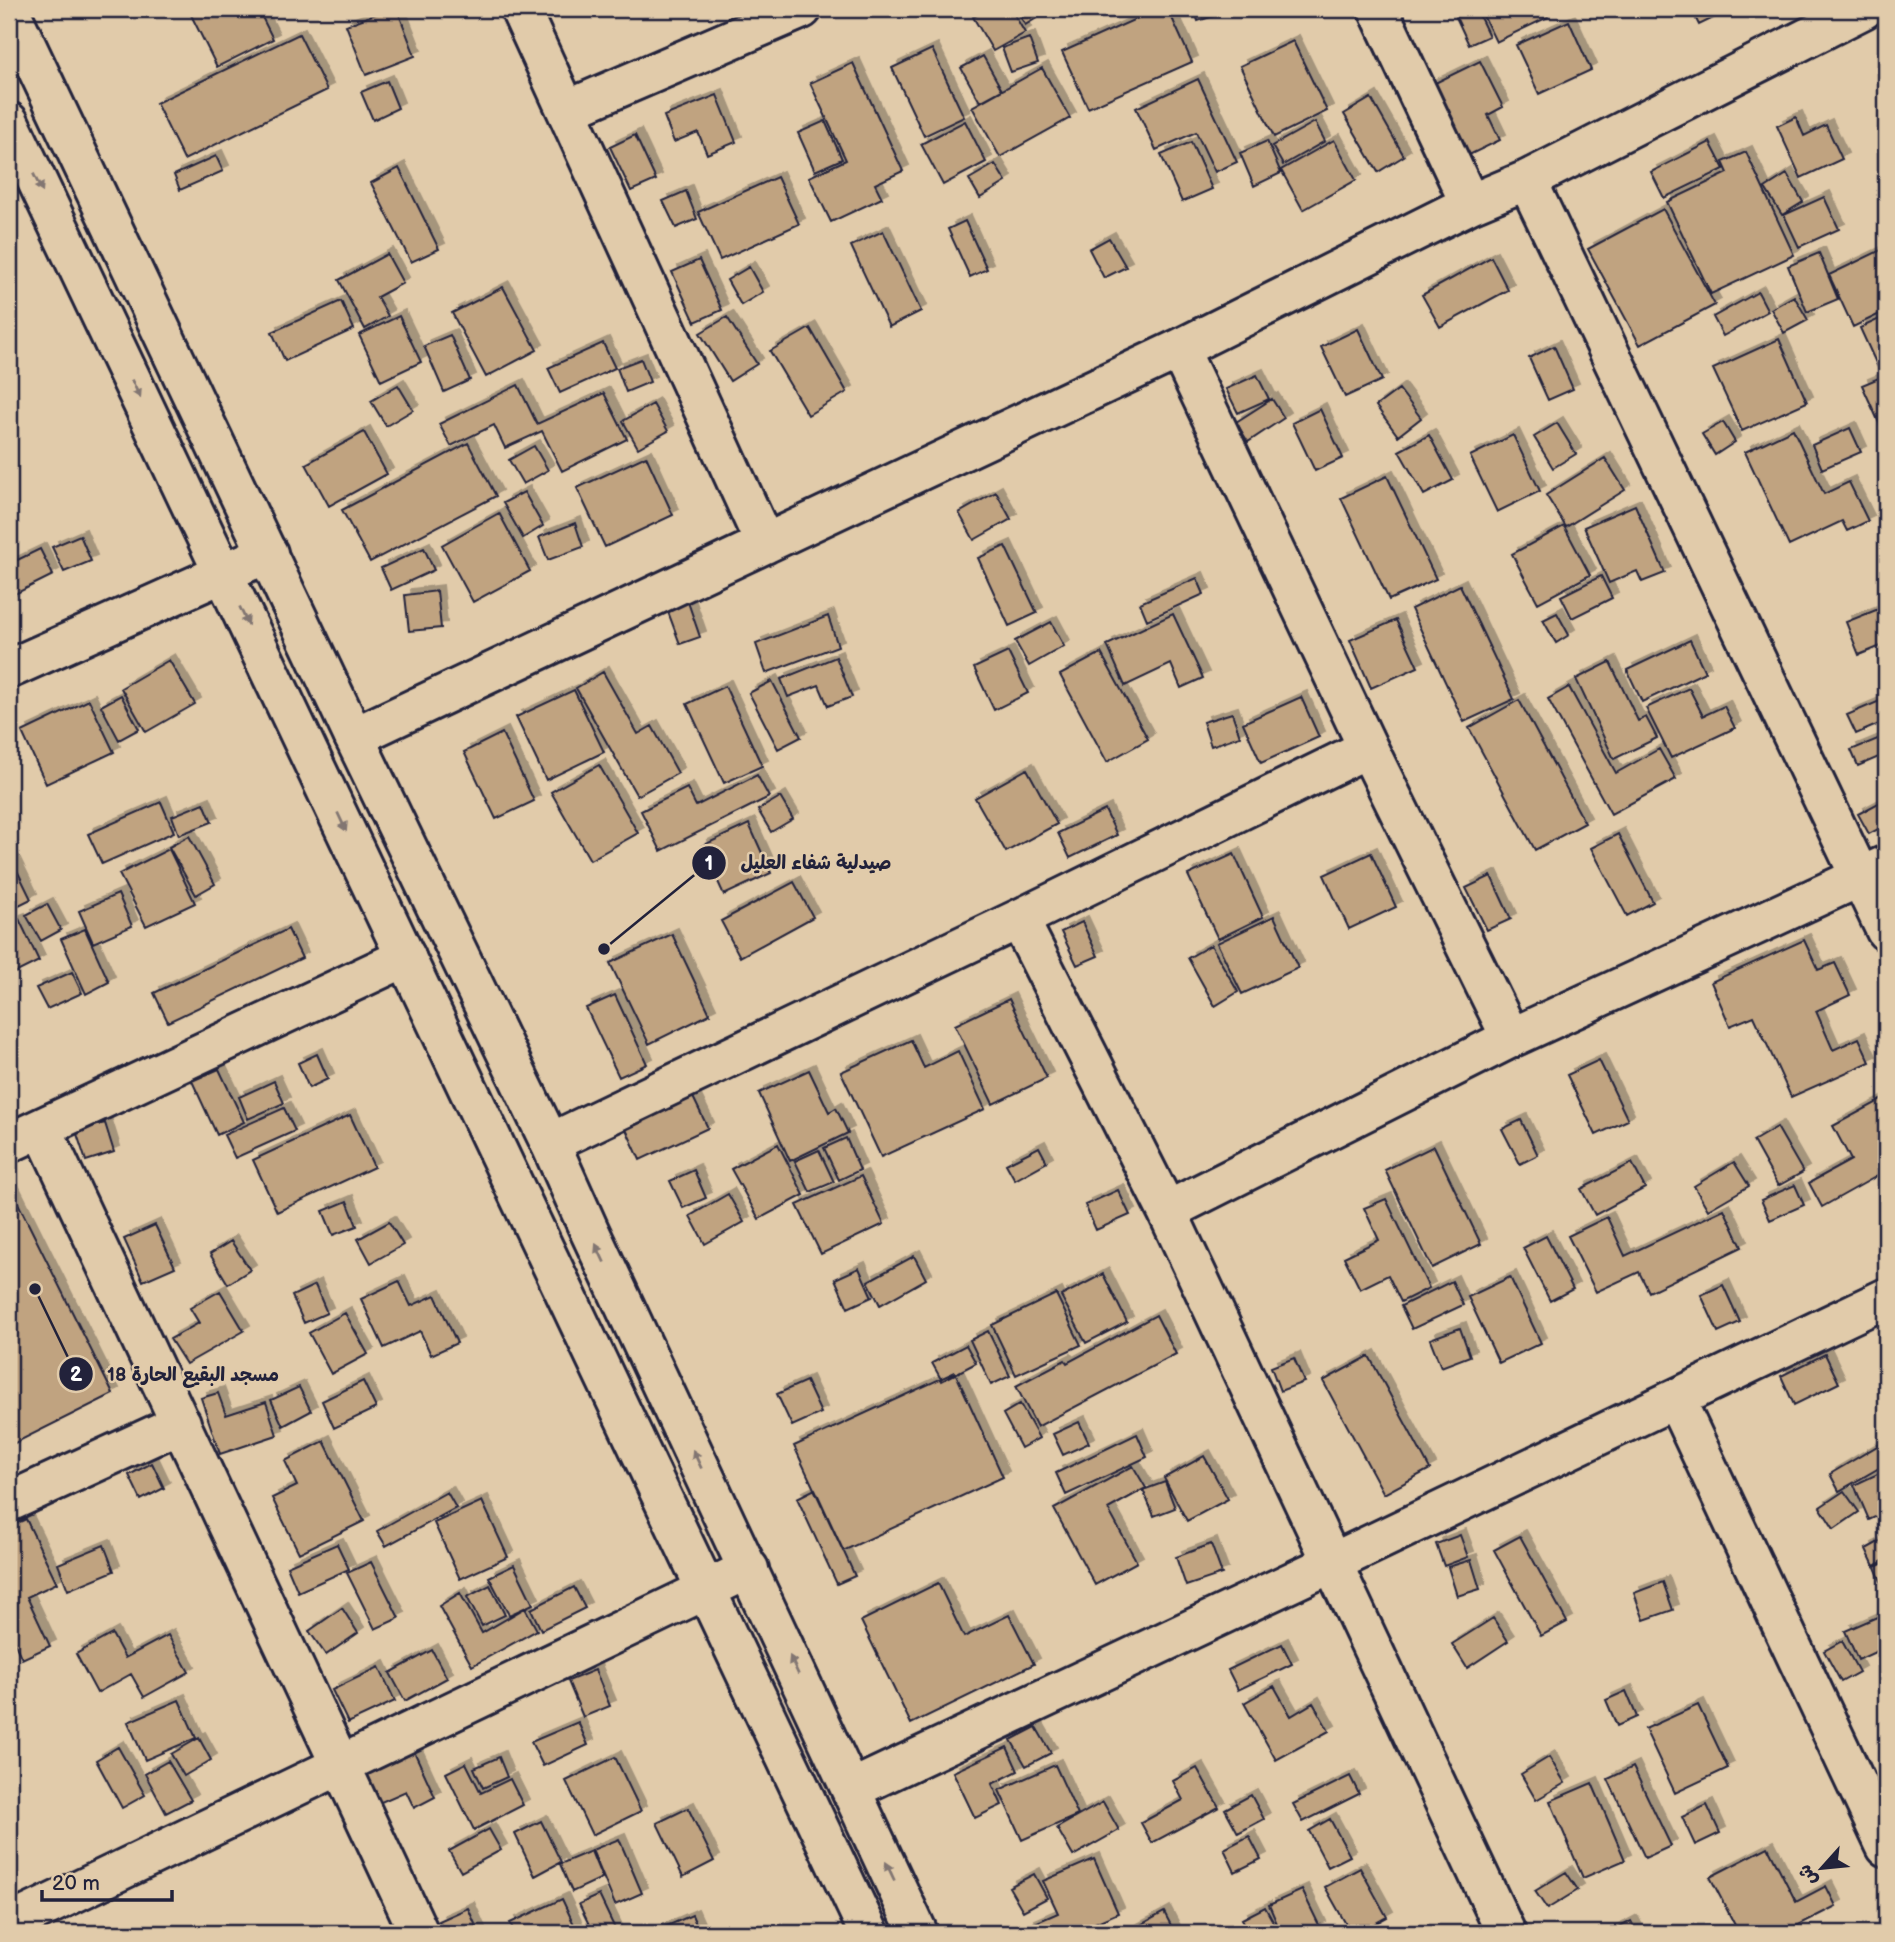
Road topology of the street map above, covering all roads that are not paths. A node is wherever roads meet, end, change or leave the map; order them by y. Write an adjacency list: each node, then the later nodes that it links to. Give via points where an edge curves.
1 (9, 9): 13 (street)
2 (520, 9): 7 (street)
3 (802, 9): 7 (street)
4 (1378, 9): 10 (street)
5 (1858, 11): 6 (street); 9 (street)
6 (1886, 22)
7 (567, 110): 12 (street)
8 (9, 122): 14 (street, one-way to 14)
9 (1527, 180): 10 (street); 18 (street)
10 (1470, 204): 11 (street)
11 (1179, 349): 12 (street); 17 (street)
12 (765, 544): 16 (street)
13 (268, 553): 14 (street); 16 (street)
14 (224, 573): 15 (street); 21 (street, one-way to 21)
15 (9, 669)
16 (354, 737): 24 (street)
17 (1368, 748): 19 (street); 22 (street)
18 (1874, 871): 20 (street); 22 (street)
19 (1019, 919): 24 (street); 25 (street)
20 (1886, 931)
21 (406, 957): 23 (street); 32 (street)
22 (1511, 1038): 25 (street)
23 (26, 1135): 28 (street)
24 (550, 1143): 31 (street, one-way to 24)
25 (1167, 1211): 30 (street)
26 (1886, 1298): 27 (street)
27 (1675, 1399): 30 (street); 35 (street)
28 (181, 1423): 29 (street); 33 (street)
29 (9, 1502)
30 (1332, 1563): 34 (street); 40 (street)
31 (749, 1569): 32 (street); 34 (street, one-way to 31)
32 (706, 1590): 33 (street); 38 (street)
33 (340, 1764): 36 (street); 37 (street)
34 (852, 1789): 39 (street, one-way to 34)
35 (1886, 1847)
36 (9, 1924)
37 (419, 1933)
38 (869, 1933)
39 (918, 1933)
40 (1506, 1933)

